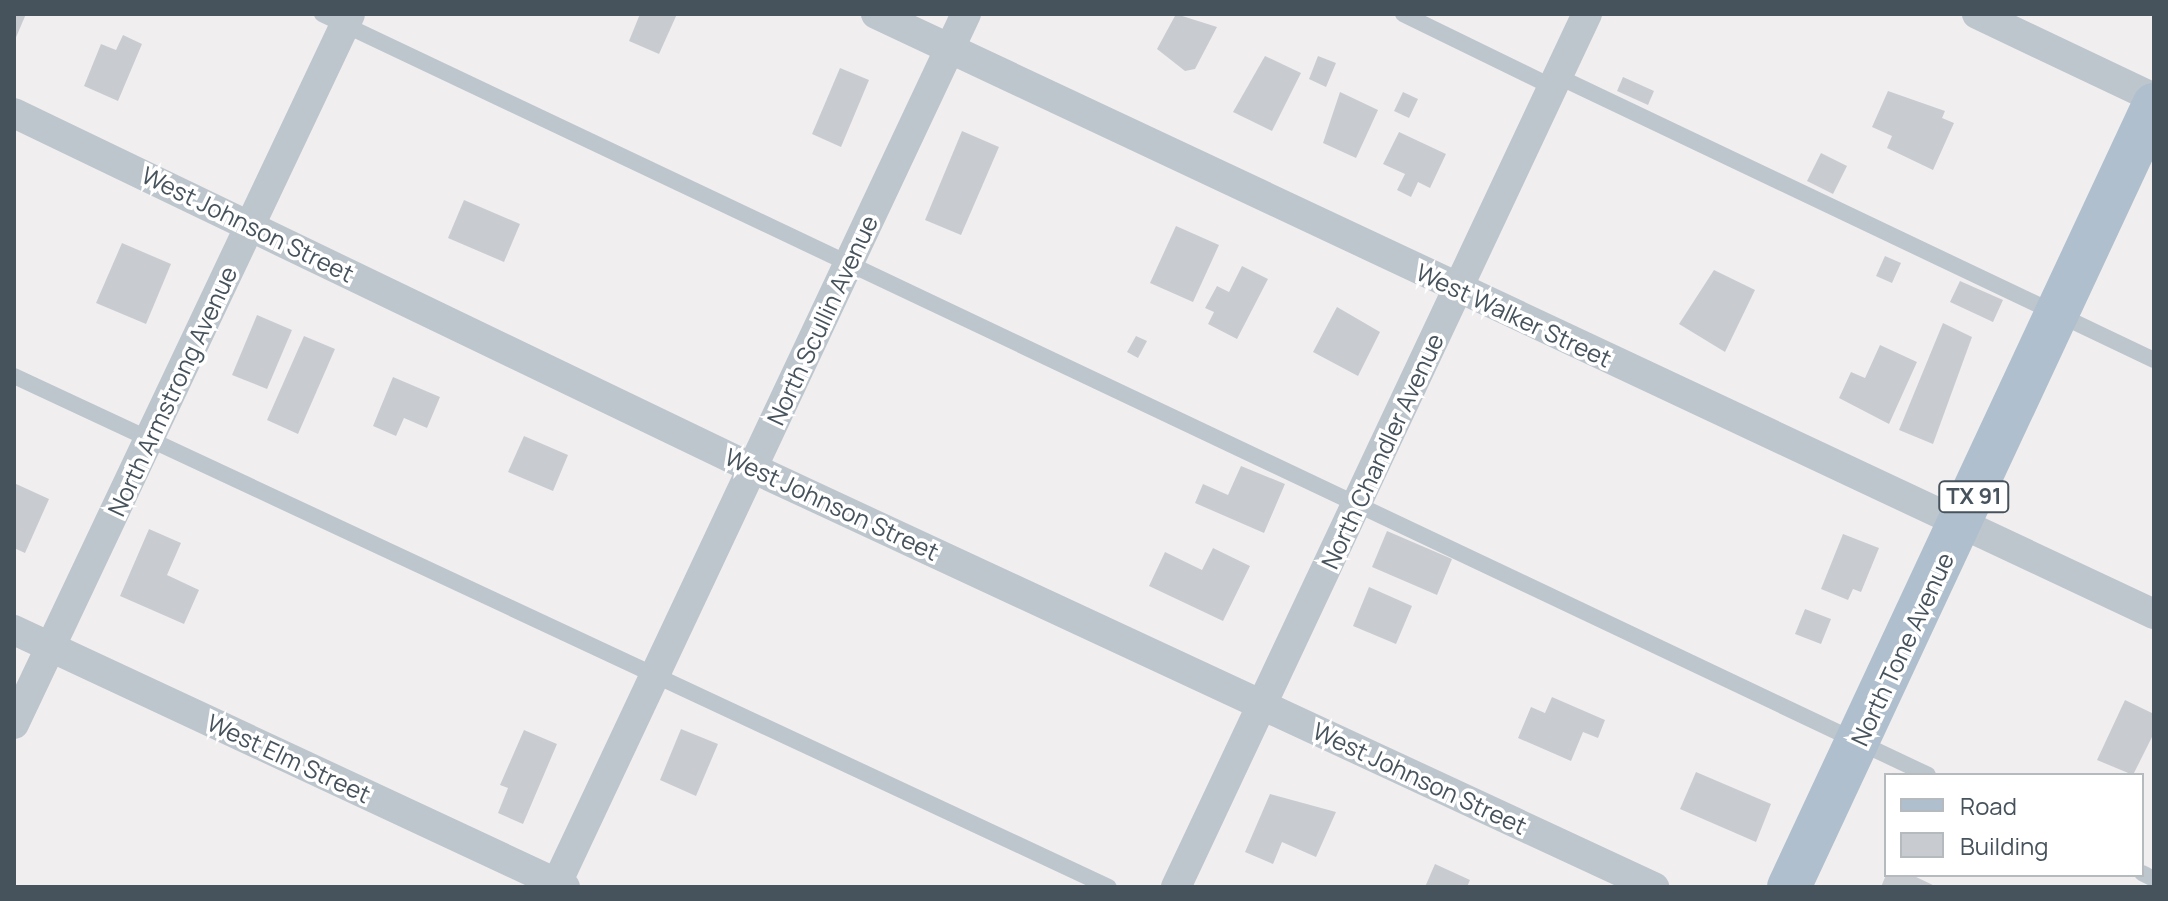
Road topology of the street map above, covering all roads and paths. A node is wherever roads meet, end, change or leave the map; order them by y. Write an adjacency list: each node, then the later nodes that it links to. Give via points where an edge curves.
1 (876, 14): 7 (street, West Walker Street)
2 (966, 14): 7 (street, North Scullin Avenue)
3 (1403, 14): 8 (lane)
4 (1587, 14): 8 (street, North Chandler Avenue)
5 (1977, 14): 9 (street)
6 (339, 18): 12 (street, North Armstrong Avenue); 13 (lane)
7 (950, 49): 13 (street, North Scullin Avenue); 14 (street, West Walker Street)
8 (1555, 82): 14 (street, North Chandler Avenue); 15 (lane)
9 (2154, 98)
10 (2154, 105): 15 (main road, North Tone Avenue / TX 91)
11 (14, 113): 12 (street, West Johnson Street)
12 (250, 225): 18 (street, North Armstrong Avenue); 19 (street, West Johnson Street)
13 (851, 261): 19 (street, North Scullin Avenue); 20 (lane)
14 (1457, 289): 20 (street, North Chandler Avenue); 21 (street, West Walker Street)
15 (2058, 314): 16 (lane); 21 (main road, North Tone Avenue / TX 91)
16 (2154, 360)
17 (14, 376): 18 (lane)
18 (149, 440): 24 (street, North Armstrong Avenue); 25 (lane)
19 (752, 468): 25 (street, North Scullin Avenue); 26 (street, West Johnson Street)
20 (1358, 500): 26 (street, North Chandler Avenue); 28 (lane)
21 (1961, 524): 22 (street, West Walker Street); 28 (main road, North Tone Avenue / TX 91)
22 (2154, 614)
23 (14, 630): 24 (street, West Elm Street)
24 (51, 646): 27 (street, North Armstrong Avenue); 30 (street, West Elm Street)
25 (653, 678): 30 (street, North Scullin Avenue); 31 (lane)
26 (1262, 704): 32 (street, North Chandler Avenue); 33 (street, West Johnson Street)
27 (14, 724)
28 (1858, 743): 29 (lane); 34 (main road, North Tone Avenue / TX 91)
29 (1924, 773)
30 (559, 886)
31 (1109, 887)
32 (1176, 887)
33 (1654, 887)
34 (1789, 887)

